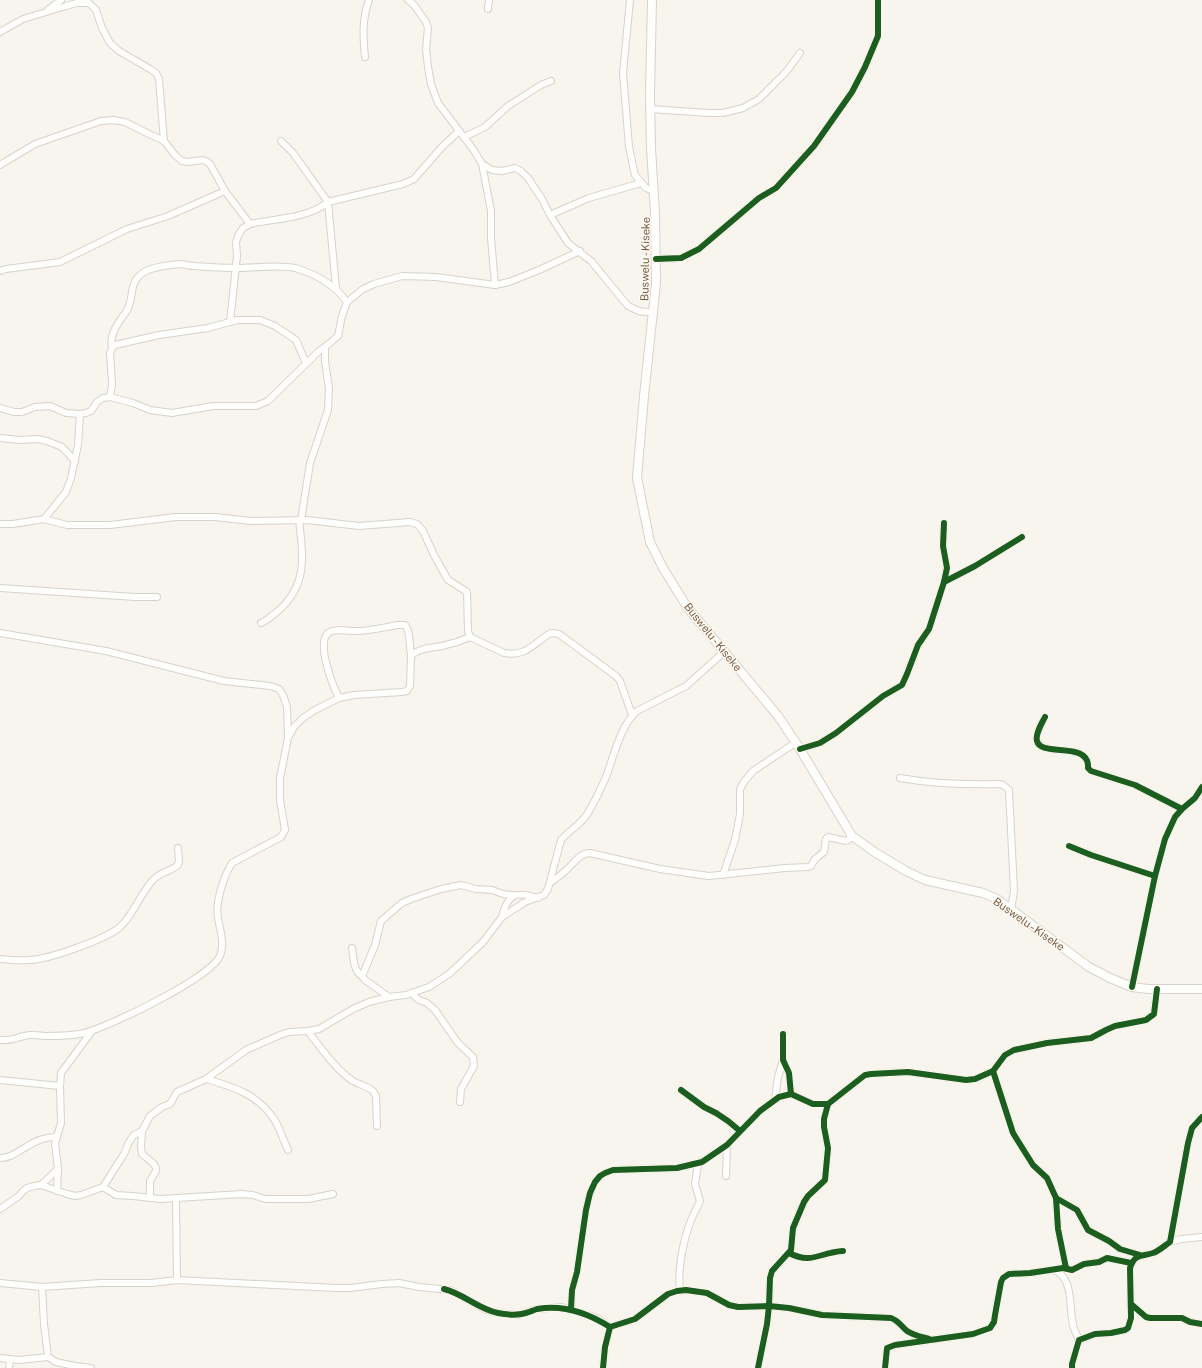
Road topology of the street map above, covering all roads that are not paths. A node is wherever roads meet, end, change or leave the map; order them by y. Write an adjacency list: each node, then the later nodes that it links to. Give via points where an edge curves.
1 (61, 0): 9 (street)
2 (369, 0): 12 (street, via 364,18)
3 (408, 0): 15 (street, via 421,13 428,28 426,49 431,84 436,98)
4 (489, 0): 8 (street)
5 (630, 0): 21 (street, via 622,73 629,147 635,175)
6 (652, 0): 14 (main road, Buswelu - Kiseke)
7 (878, 0): 28 (street, via 878,36 852,92 814,146 776,188 759,198 699,249 681,258)
8 (488, 9)
9 (45, 13): 10 (street, via 23,19); 17 (street, via 77,3 89,3 96,10 110,43 156,73 159,79)
10 (0, 32)
11 (800, 53): 14 (street, via 786,72 759,99 743,108 723,113)
12 (365, 56)
13 (551, 81): 16 (street, via 508,106 485,127)
14 (650, 109): 23 (main road, Buswelu - Kiseke)
15 (459, 131): 16 (street); 24 (street, via 414,179)
16 (464, 137): 19 (street)
17 (164, 141): 20 (street, via 125,122 101,121 35,144); 22 (street, via 182,160 203,160 210,164)
18 (281, 141): 24 (street, via 293,153)
19 (482, 164): 25 (street, via 492,170 515,168 521,171 542,199); 31 (street, via 491,212)
20 (0, 165)
21 (641, 183): 23 (street); 25 (street, via 589,198)
22 (225, 191): 26 (street); 30 (street, via 168,216 127,229 60,262)
23 (654, 191): 28 (main road, Buswelu - Kiseke)
24 (328, 202): 26 (street, via 304,214); 32 (street)
25 (550, 215): 27 (street, via 568,243)
26 (250, 224): 29 (street, via 243,228 237,238)
27 (580, 251): 31 (street, via 509,282); 34 (street, via 628,306)
28 (656, 259): 34 (main road, Buswelu - Kiseke)
29 (236, 268): 32 (street, via 283,266 311,274); 35 (street); 36 (street, via 182,264 158,267 139,276 133,283 131,303 112,334)
30 (0, 271)
31 (495, 285): 33 (street, via 436,277 402,276 363,289)
32 (336, 288): 33 (street)
33 (347, 302): 37 (street, via 338,336)
34 (654, 313): 55 (main road, Buswelu - Kiseke, via 637,478 644,516 650,542 663,568 687,607)
35 (230, 322): 36 (street, via 195,331 159,335 115,345); 38 (street, via 260,320 275,326 296,340)
36 (112, 348): 39 (street)
37 (325, 348): 38 (street); 45 (street, via 329,389 328,410 310,463)
38 (306, 363): 39 (street, via 268,400 256,406 213,406 172,413 150,410)
39 (110, 397): 41 (street, via 103,398 90,411)
40 (0, 408): 41 (street, via 22,412 35,407 50,406 66,413)
41 (80, 414): 43 (street)
42 (0, 438): 43 (street, via 47,441 62,447)
43 (75, 461): 44 (street, via 66,492)
44 (44, 519): 45 (street, via 67,524 110,525 198,516 251,521); 47 (street)
45 (300, 520): 52 (street, via 302,567 296,590 286,604 268,620); 54 (street, via 359,526 410,522 417,524 448,580 467,592)
46 (944, 523): 49 (street, via 942,546 947,568)
47 (0, 524)
48 (1022, 537): 49 (street)
49 (944, 582): 61 (street, via 929,630 918,645 902,685 883,696 836,733 820,742)
50 (0, 588): 51 (street)
51 (157, 597)
52 (260, 623)
53 (0, 632): 60 (street, via 112,652 224,681 279,689 287,707)
54 (470, 637): 56 (street, via 460,642 417,650); 58 (street, via 508,654 530,648 551,633 560,634 616,676)
55 (724, 652): 58 (street, via 686,686); 61 (main road, Buswelu - Kiseke, via 778,716)
56 (411, 655): 57 (street, via 410,686 407,691); 57 (street, via 405,625 329,633 326,636 324,652 327,669)
57 (339, 698): 60 (street, via 303,718)
58 (632, 715): 70 (street, via 588,813 578,826 561,840)
59 (1045, 717): 64 (street, via 1037,736 1039,744 1081,754 1089,762 1088,768 1091,771 1135,784)
60 (288, 738): 83 (street, via 280,778 280,800 285,830 281,837 232,863 229,868 217,908 222,937 220,957 215,964 168,995)
61 (798, 746): 65 (main road, Buswelu - Kiseke); 68 (street, via 753,771 744,782 740,789 740,814 735,840)
62 (900, 778): 73 (street, via 927,783 999,784 1007,787 1014,878)
63 (1202, 787): 64 (street, via 1195,798)
64 (1182, 808): 69 (street, via 1165,839)
65 (852, 836): 68 (street, via 846,841 826,838 824,852 810,867); 73 (main road, Buswelu - Kiseke, via 876,853 925,880 983,893 997,899)
66 (1068, 846): 69 (street)
67 (178, 848): 76 (street, via 178,865 154,878 126,920 109,935 42,959)
68 (723, 875): 70 (street, via 709,876 660,869 586,853)
69 (1155, 876): 78 (street)
70 (551, 882): 72 (street, via 544,895)
71 (513, 895): 72 (street, via 520,893); 74 (street, via 508,900); 77 (street, via 461,885 402,903 381,921)
72 (538, 898): 74 (street, via 525,902)
73 (1011, 910): 78 (main road, Buswelu - Kiseke, via 1089,967)
74 (502, 917): 81 (street, via 483,942 449,974 429,987)
75 (352, 948): 77 (street, via 354,966)
76 (0, 959)
77 (363, 977): 82 (street)
78 (1132, 987): 80 (main road, Buswelu - Kiseke)
79 (1202, 988): 80 (main road, Buswelu - Kiseke)
80 (1157, 989): 90 (street, via 1154,1014 1150,1018 1115,1026 1091,1038 1014,1050 1006,1055)
81 (411, 993): 82 (street); 99 (street, via 436,1010 458,1043 473,1057 474,1066 461,1089)
82 (388, 997): 84 (street, via 353,1009 323,1028)
83 (92, 1031): 85 (street); 88 (street)
84 (308, 1031): 91 (street, via 289,1032 246,1050); 102 (street, via 346,1075 373,1091 376,1096)
85 (73, 1034): 87 (street, via 24,1036 7,1041); 88 (street)
86 (783, 1034): 89 (street)
87 (0, 1040)
88 (80, 1046): 95 (street, via 61,1073)
89 (783, 1060): 97 (street, via 789,1073); 98 (street)
90 (993, 1071): 100 (street, via 966,1080 908,1072 871,1074 859,1079); 117 (street, via 1013,1133 1033,1165 1047,1178)
91 (217, 1072): 92 (street); 94 (street)
92 (206, 1079): 94 (street); 103 (street, via 178,1092 170,1104 147,1118)
93 (0, 1080): 95 (street)
94 (220, 1083): 107 (street, via 247,1093 264,1107 275,1120)
95 (60, 1086): 105 (street, via 61,1123)
96 (681, 1090): 104 (street)
97 (791, 1094): 98 (street); 100 (street, via 813,1104)
98 (774, 1099): 104 (street)
99 (460, 1102)
100 (828, 1104): 124 (street, via 824,1119 828,1148 825,1180 808,1196 796,1220)
101 (1202, 1117): 121 (street, via 1192,1128 1188,1143)
102 (377, 1126)
103 (142, 1131): 113 (street, via 134,1135 129,1142); 116 (street, via 142,1154 156,1168 150,1181)
104 (740, 1131): 106 (street)
105 (56, 1137): 108 (street, via 47,1137 9,1157); 110 (street)
106 (727, 1145): 109 (street); 111 (street)
107 (288, 1150)
108 (0, 1158)
109 (698, 1164): 132 (street, via 695,1184 700,1201 687,1230 681,1261); 135 (street, via 677,1168 613,1170 595,1182 590,1192 584,1220)
110 (58, 1169): 112 (street); 114 (street)
111 (726, 1176)
112 (41, 1185): 114 (street); 119 (street, via 27,1188)
113 (103, 1187): 114 (street, via 75,1196); 116 (street, via 116,1195)
114 (57, 1191)
115 (333, 1194): 118 (street, via 308,1199 264,1199 242,1194)
116 (150, 1198): 118 (street)
117 (1056, 1198): 122 (street, via 1077,1210 1088,1230); 127 (street, via 1058,1229)
118 (176, 1199): 129 (street)
119 (0, 1209)
120 (1202, 1237): 121 (street)
121 (1170, 1242): 125 (street, via 1154,1252)
122 (1124, 1250): 125 (street); 126 (street)
123 (843, 1251): 124 (street, via 806,1259)
124 (789, 1254): 134 (street, via 772,1271)
125 (1140, 1255): 126 (street)
126 (1130, 1263): 127 (street, via 1107,1258 1072,1270); 133 (street)
127 (1066, 1268): 128 (street)
128 (1055, 1270): 138 (street, via 1008,1274 1003,1278 994,1322 990,1328 973,1334); 139 (street, via 1061,1272 1067,1286 1073,1326)
129 (177, 1280): 131 (street); 135 (street, via 336,1288 399,1283 450,1290 486,1310 498,1313 518,1315 536,1309)
130 (0, 1283): 131 (street)
131 (42, 1287): 140 (street)
132 (680, 1290): 134 (street, via 707,1293 729,1305); 137 (street, via 668,1294 635,1319)
133 (1132, 1304): 136 (street, via 1146,1317 1182,1318); 139 (street, via 1128,1328)
134 (769, 1306): 138 (street, via 822,1315 891,1318 910,1332); 147 (street)
135 (571, 1309): 137 (street, via 597,1318)
136 (1202, 1324)
137 (610, 1327): 146 (street)
138 (929, 1339): 148 (street, via 887,1348)
139 (1079, 1340): 149 (street)
140 (48, 1357): 142 (street); 143 (street)
141 (0, 1358): 142 (street)
142 (10, 1359): 144 (street)
143 (75, 1367): 145 (street)
144 (9, 1368)
145 (91, 1368)
146 (603, 1368)
147 (758, 1368)
148 (885, 1368)
149 (1072, 1368)

